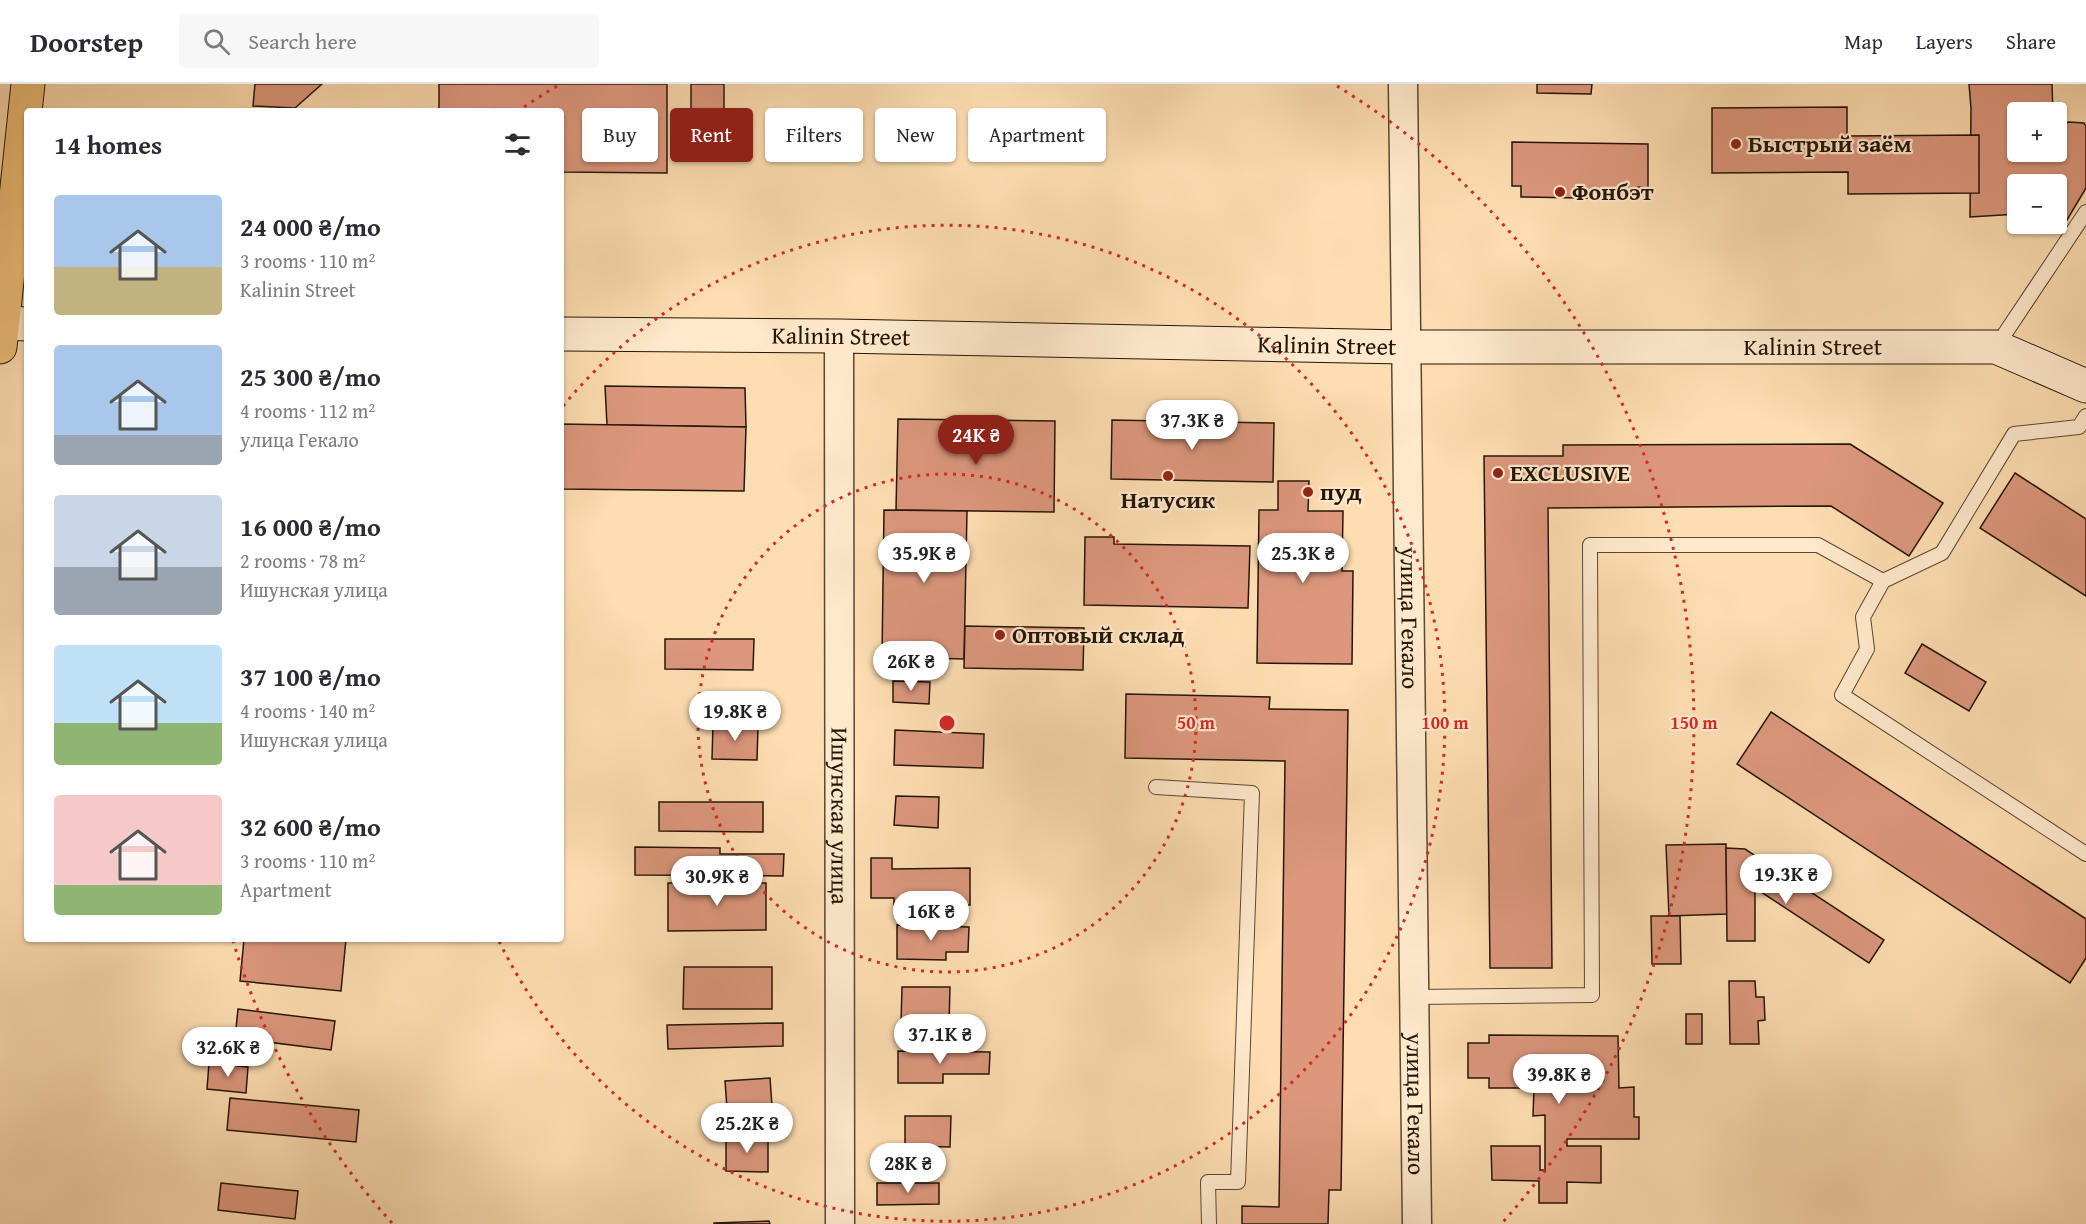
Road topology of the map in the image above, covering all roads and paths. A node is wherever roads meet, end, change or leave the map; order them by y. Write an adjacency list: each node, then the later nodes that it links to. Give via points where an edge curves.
1 (28, 84): 3 (highway)
2 (1403, 84): 8 (street, улица Гекало)
3 (9, 177): 5 (highway)
4 (2086, 212): 9 (lane)
5 (10, 331)
6 (564, 334): 7 (main road, Kalinin Street)
7 (839, 336): 8 (main road, Kalinin Street); 16 (street, Ишунская улица)
8 (1405, 347): 9 (main road, Kalinin Street); 15 (street, улица Гекало)
9 (1996, 347): 10 (main road, Kalinin Street)
10 (2086, 386)
11 (2086, 416): 12 (lane, via 2079,427 2014,434 1942,553)
12 (1883, 581): 14 (lane, via 1863,617 1867,650 1842,695); 15 (lane, via 1818,545 1590,545 1592,995)
13 (1156, 787): 17 (lane, via 1252,792 1238,1182 1209,1182)
14 (2086, 854)
15 (1414, 997): 18 (street, улица Гекало)
16 (840, 1224)
17 (1209, 1224)
18 (1417, 1224)

